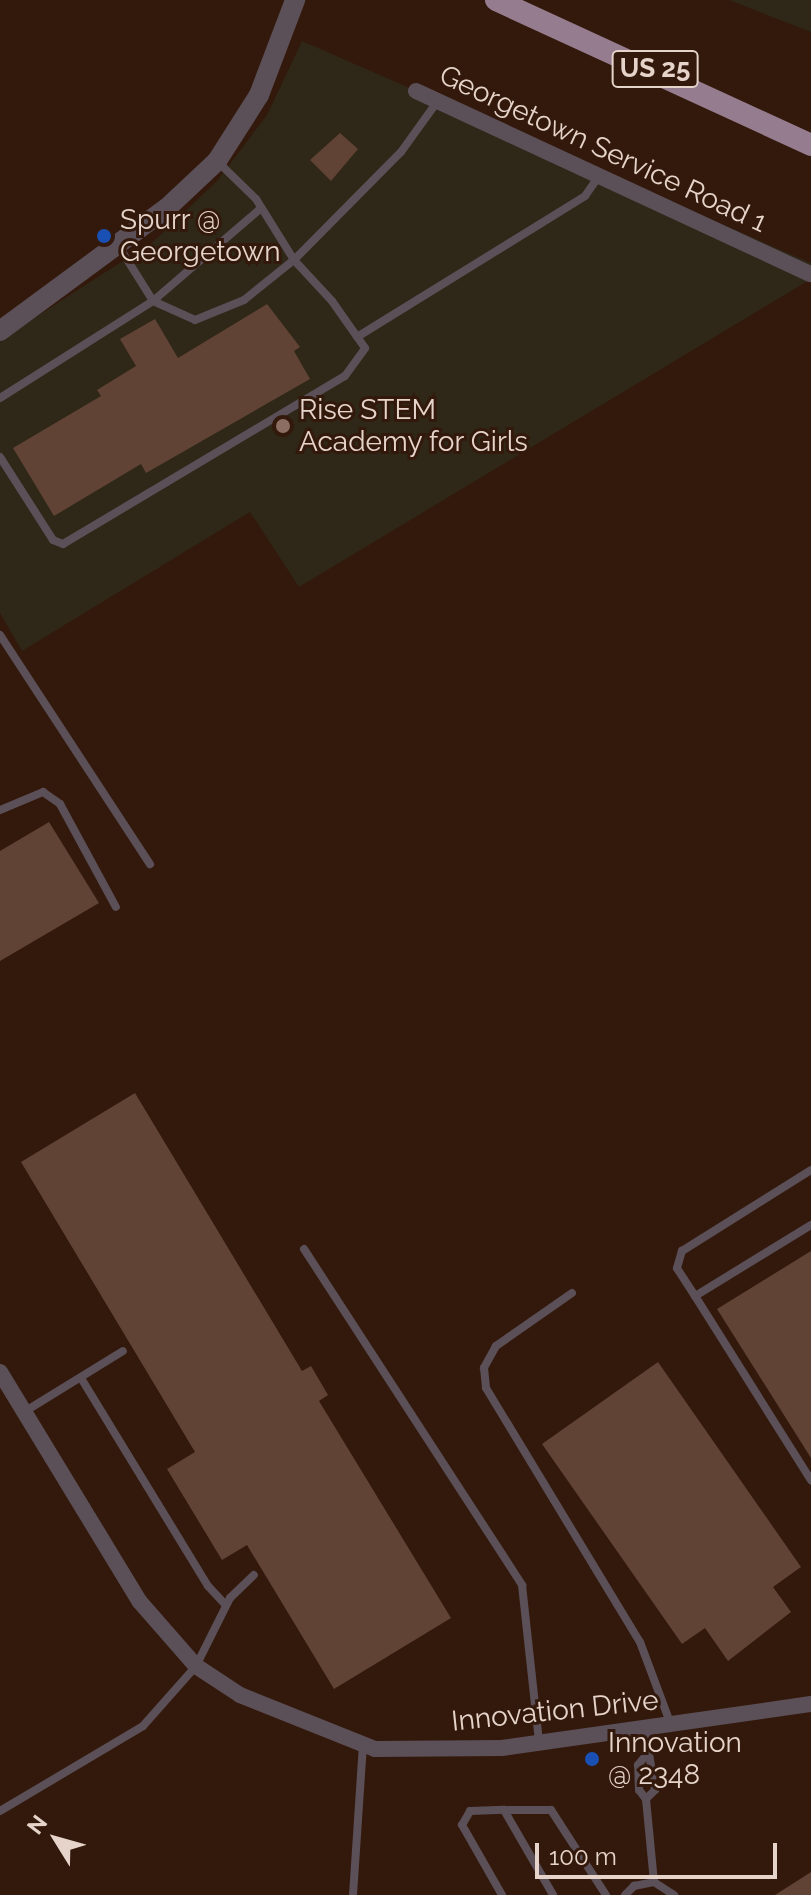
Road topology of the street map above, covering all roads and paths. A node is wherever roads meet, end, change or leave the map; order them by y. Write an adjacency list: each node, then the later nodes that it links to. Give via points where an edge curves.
1 (295, 0): 6 (street, via 259,95)
2 (496, 0): 5 (main road, US 25)
3 (416, 91): 4 (street, Georgetown Service Road 1)
4 (438, 101): 7 (street, Georgetown Service Road 1); 10 (lane, via 401,152)
5 (811, 145)
6 (217, 161): 8 (lane); 9 (street)
7 (599, 176): 11 (street, Georgetown Service Road 1); 14 (lane, via 585,196)
8 (261, 208): 10 (lane); 12 (lane)
9 (117, 245): 12 (lane); 13 (street)
10 (294, 260): 12 (lane, via 244,300 195,320); 14 (lane)
11 (811, 274)
12 (153, 301): 15 (lane)
13 (0, 331)
14 (357, 337): 16 (lane, via 365,348 345,376 63,544 53,540)
15 (0, 398)
16 (0, 457)
17 (0, 635): 19 (lane)
18 (0, 810): 20 (lane, via 43,792 60,804)
19 (150, 864)
20 (116, 907)
21 (811, 1170): 25 (lane, via 682,1251 677,1268)
22 (811, 1225): 25 (lane)
23 (304, 1249): 37 (lane, via 522,1585)
24 (572, 1293): 35 (lane, via 496,1346 484,1368 486,1388 640,1642)
25 (695, 1296): 30 (lane)
26 (123, 1351): 28 (lane)
27 (0, 1372): 29 (street, Innovation Drive)
28 (81, 1378): 29 (lane); 32 (lane, via 208,1586)
29 (24, 1412): 33 (street, Innovation Drive, via 140,1602)
30 (811, 1480)
31 (254, 1575): 32 (lane)
32 (226, 1605): 33 (lane)
33 (196, 1666): 38 (street, Innovation Drive, via 240,1695); 42 (lane, via 143,1726)
34 (811, 1704): 35 (street, Innovation Drive)
35 (671, 1726): 36 (street, Innovation Drive)
36 (645, 1730): 37 (street, Innovation Drive); 39 (lane)
37 (539, 1743): 38 (street, Innovation Drive)
38 (363, 1745): 44 (lane)
39 (646, 1755): 40 (lane, via 638,1765 639,1790); 40 (lane, via 655,1764 655,1790)
40 (646, 1799): 43 (lane)
41 (504, 1810): 45 (lane, via 470,1811 462,1825); 46 (lane); 47 (lane, via 551,1810)
42 (0, 1811)
43 (654, 1882): 48 (lane, via 634,1886); 49 (lane)
44 (353, 1895)
45 (502, 1895)
46 (553, 1895)
47 (606, 1895)
48 (625, 1895)
49 (674, 1895)

